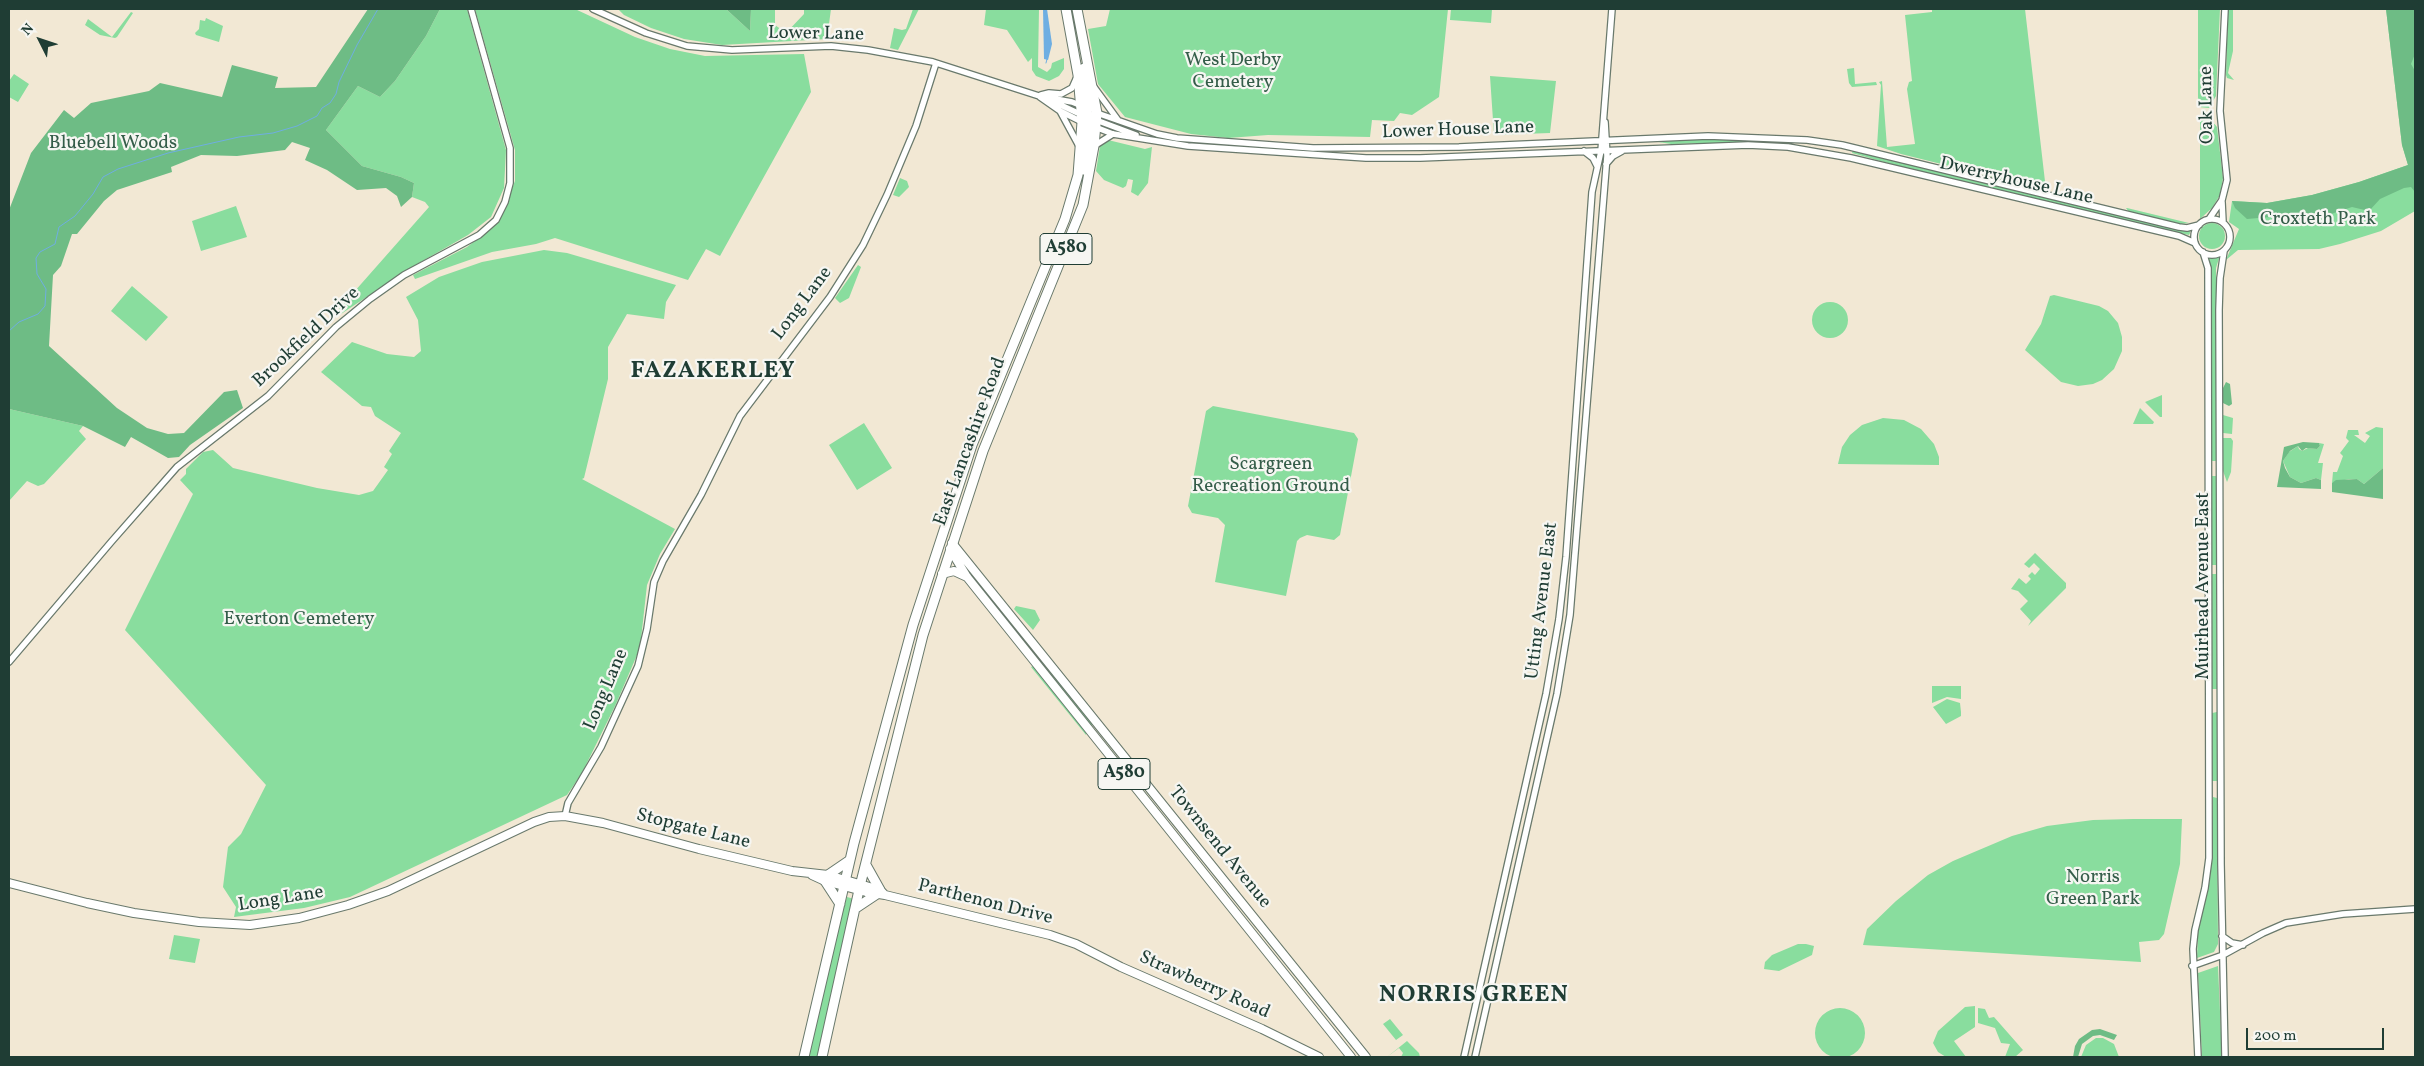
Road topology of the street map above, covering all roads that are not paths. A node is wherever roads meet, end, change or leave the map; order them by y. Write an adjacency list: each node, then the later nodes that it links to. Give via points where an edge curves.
1 (471, 9): 41 (street, Brookfield Drive, via 510,148 510,183 496,220 479,235 404,275 370,299 336,327 268,396 177,467)
2 (593, 9): 7 (street, Lower Lane, via 661,39 701,48 831,46)
3 (1066, 9): 8 (highway, East Lancashire Road / A580)
4 (1076, 9): 9 (highway, East Lancashire Road / A580); 12 (highway)
5 (1612, 9): 13 (street, Utting Avenue East)
6 (2225, 9): 29 (street, Oak Lane, via 2220,111 2227,180)
7 (936, 63): 10 (street, Lower Lane); 42 (street, Long Lane, via 912,135 863,245 830,297 740,416 701,495 663,561 652,588 638,666 601,747 568,803)
8 (1078, 75): 10 (street, via 1069,90); 12 (highway, East Lancashire Road / A580)
9 (1093, 85): 12 (highway, East Lancashire Road / A580); 14 (street)
10 (1039, 96): 11 (street, Lower Lane); 12 (street); 12 (street, Lower Lane)
11 (1060, 111): 12 (street, Lower Lane); 21 (street)
12 (1089, 117): 14 (street, Lower House Lane); 15 (street, Lower House Lane); 16 (street); 19 (highway, East Lancashire Road / A580); 21 (highway, East Lancashire Road / A580); 28 (highway, via 1082,180)
13 (1604, 118): 17 (street, via 1610,133); 18 (street, Utting Avenue East)
14 (1120, 122): 18 (street, Lower House Lane, via 1157,134 1198,141 1313,148)
15 (1113, 134): 16 (street, Lower House Lane); 19 (street)
16 (1154, 141): 24 (street, Lower House Lane, via 1221,149 1366,158)
17 (1618, 141): 18 (street, Lower House Lane); 20 (street, Lower House Lane, via 1708,136 1775,137)
18 (1603, 142): 23 (street, Utting Avenue East)
19 (1094, 146): 37 (highway, East Lancashire Road / A580, via 1078,218 983,451)
20 (1842, 146): 32 (street, Dwerryhouse Lane, via 2179,227)
21 (1080, 148): 28 (highway, East Lancashire Road / A580)
22 (1626, 149): 23 (street, Lower House Lane); 25 (street, Lower House Lane, via 1757,145); 26 (street, via 1616,153)
23 (1604, 150): 24 (street, Lower House Lane); 26 (street, Utting Avenue East); 27 (street, Utting Avenue East)
24 (1584, 151): 27 (street)
25 (1829, 153): 33 (street, Dwerryhouse Lane, via 2179,236)
26 (1606, 164): 65 (street, Utting Avenue East, via 1566,645)
27 (1597, 166): 64 (street, Utting Avenue East, via 1592,192 1559,619 1546,694)
28 (1072, 198): 36 (highway, East Lancashire Road / A580, via 972,445)
29 (2222, 200): 30 (street, Oak Lane); 31 (street, Oak Lane)
30 (2208, 219): 31 (street); 32 (street)
31 (2223, 222): 34 (street, via 2230,233)
32 (2199, 225): 33 (street)
33 (2195, 243): 35 (street)
34 (2224, 251): 35 (street, via 2214,254); 53 (street, Muirhead Avenue East, via 2219,302)
35 (2203, 252): 57 (street, Muirhead Avenue East, via 2208,268 2209,858 2197,916)
36 (943, 533): 37 (highway, A580); 38 (highway, East Lancashire Road / A580)
37 (950, 545): 38 (highway); 39 (highway, East Lancashire Road / A580); 40 (main road, Townsend Avenue / A580); 58 (main road, Townsend Avenue / A580)
38 (937, 551): 43 (highway, East Lancashire Road / A580, via 893,692)
39 (942, 574): 40 (main road, via 954,571); 44 (highway, East Lancashire Road / A580, via 907,696)
40 (968, 577): 59 (main road, Townsend Avenue / A580)
41 (9, 662)
42 (565, 816): 45 (main road, Stopgate Lane); 46 (main road, Long Lane, via 534,822 388,891 348,905 299,918 250,924 199,922 134,913)
43 (850, 860): 45 (highway); 47 (highway, East Lancashire Road / A580)
44 (866, 865): 48 (highway, East Lancashire Road / A580); 49 (highway)
45 (827, 878): 47 (main road, Stopgate Lane); 50 (highway)
46 (9, 883)
47 (845, 883): 48 (main road, Stopgate Lane); 50 (highway, A580)
48 (860, 887): 49 (main road, Parthenon Drive); 51 (highway, A580)
49 (881, 893): 51 (highway); 54 (main road, Parthenon Drive, via 1040,932)
50 (840, 904): 60 (highway, A580)
51 (856, 908): 61 (highway, A580)
52 (2415, 909): 55 (street, via 2343,914 2286,924 2263,932)
53 (2222, 936): 55 (street); 56 (street, Muirhead Avenue East)
54 (1076, 944): 62 (main road, Strawberry Road)
55 (2243, 945): 56 (street)
56 (2223, 955): 57 (street); 67 (street, Muirhead Avenue East)
57 (2192, 966): 66 (street, Muirhead Avenue East)
58 (1359, 1049): 59 (main road); 63 (main road, Townsend Avenue / A580)
59 (1348, 1056)
60 (804, 1057)
61 (822, 1057)
62 (1320, 1057)
63 (1366, 1057)
64 (1464, 1057)
65 (1475, 1057)
66 (2198, 1057)
67 (2225, 1057)

